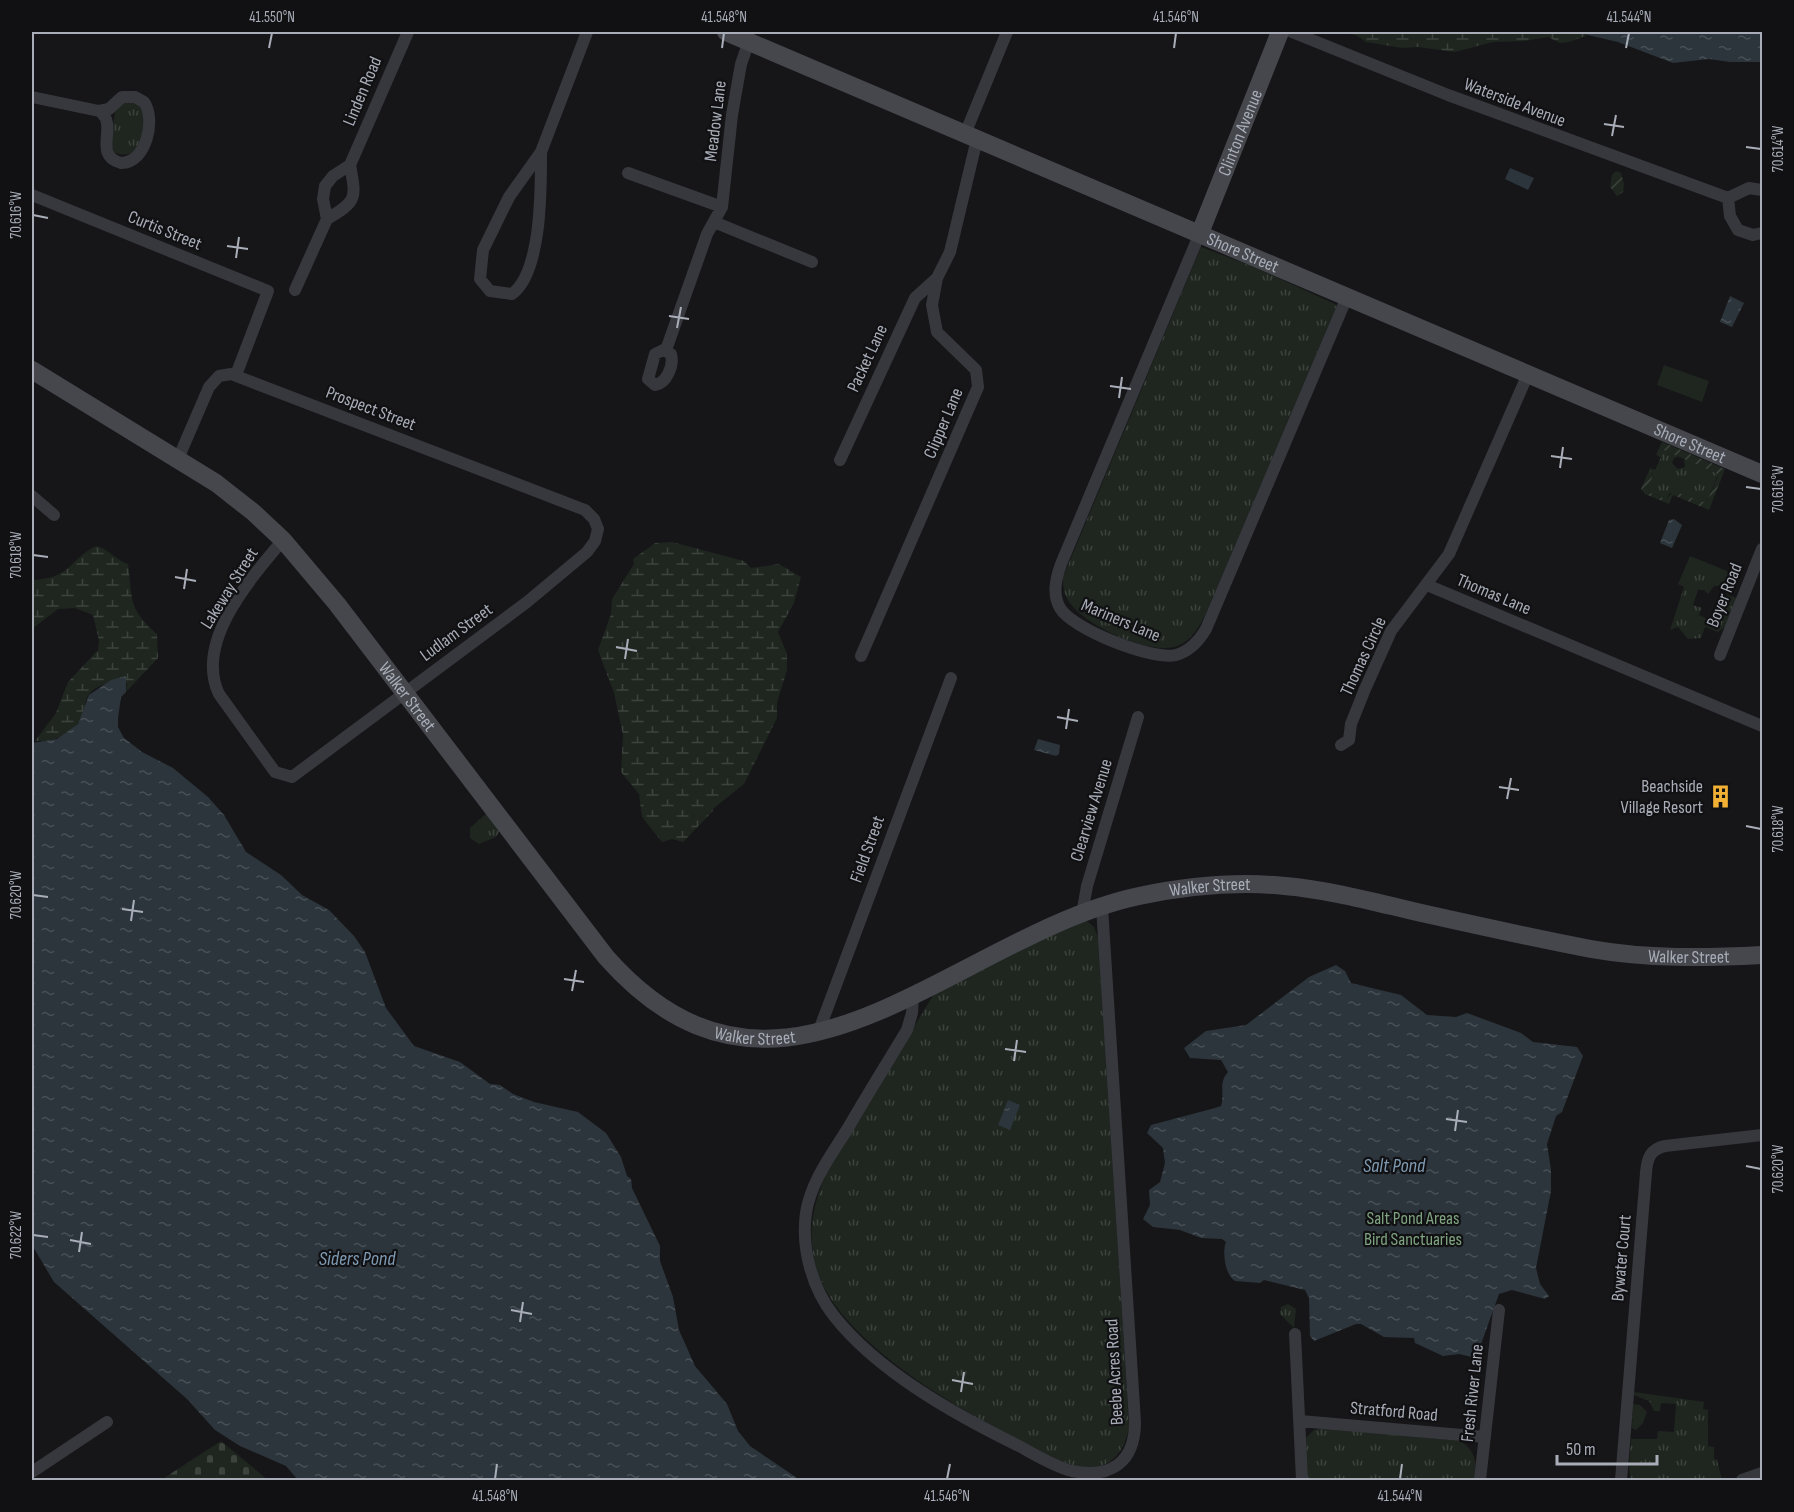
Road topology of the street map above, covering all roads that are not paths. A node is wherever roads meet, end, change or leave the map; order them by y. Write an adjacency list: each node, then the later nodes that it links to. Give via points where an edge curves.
1 (408, 32): 12 (street, Linden Road)
2 (587, 32): 11 (street)
3 (726, 32): 7 (street, Shore Street)
4 (1007, 32): 10 (street, Clipper Lane)
5 (1280, 32): 20 (street, Clinton Avenue)
6 (1292, 32): 16 (street, Waterside Avenue, via 1448,95)
7 (748, 41): 10 (street, Shore Street); 17 (street, Meadow Lane, via 732,116)
8 (32, 97): 9 (street)
9 (99, 111): 9 (street, via 109,110 122,97 144,102 150,114 138,158 121,163 108,154 108,122)
10 (971, 137): 20 (street, Shore Street); 23 (street, Clipper Lane, via 950,252)
11 (541, 152): 11 (street, via 540,207 525,277 512,294 490,291 480,279 483,250 509,197)
12 (350, 165): 18 (street, Linden Road, via 325,186); 18 (street, via 355,190 352,201)
13 (628, 173): 17 (street)
14 (1762, 189): 16 (street, via 1749,188)
15 (32, 195): 29 (street, Curtis Street, via 268,291)
16 (1728, 198): 21 (street, via 1730,216 1738,230)
17 (723, 207): 19 (street, Meadow Lane)
18 (327, 219): 24 (street, Linden Road)
19 (714, 222): 22 (street); 26 (street, Meadow Lane)
20 (1200, 233): 25 (street, Shore Street); 25 (street, Mariners Lane, via 1055,585 1057,602 1067,616 1141,652 1175,656 1201,637)
21 (1762, 233)
22 (812, 262)
23 (937, 278): 31 (street, Packet Lane, via 915,298); 40 (street, Clipper Lane, via 932,305 937,332 976,370 978,387)
24 (295, 290)
25 (1347, 297): 28 (street, Shore Street)
26 (666, 350)
27 (32, 370): 30 (street, Walker Street)
28 (1528, 374): 32 (street, Shore Street); 38 (street, Thomas Lane, via 1455,543)
29 (236, 375): 30 (street, via 223,375 212,382); 35 (street, Prospect Street, via 514,481 585,510)
30 (178, 459): 36 (street, Walker Street, via 237,499)
31 (840, 460)
32 (1762, 474)
33 (32, 496): 34 (street)
34 (54, 515)
35 (594, 519): 42 (street, Ludlam Street, via 597,535 587,552 527,602)
36 (283, 540): 42 (street, Walker Street); 46 (street, Lakeway Street, via 226,620 214,645 212,665 219,694 274,772)
37 (1762, 549): 39 (street, Boyer Road)
38 (1427, 585): 44 (street, Thomas Lane); 45 (street, Thomas Circle, via 1391,631 1351,724 1349,740)
39 (1720, 655)
40 (861, 656)
41 (951, 678): 51 (street, Field Street)
42 (405, 691): 46 (street, Ludlam Street, via 300,774); 51 (street, Walker Street, via 591,940 633,986 677,1017 726,1034 784,1040)
43 (1138, 717): 48 (street, Clearview Avenue, via 1087,885)
44 (1762, 726)
45 (1341, 745)
46 (284, 777)
47 (1102, 907): 48 (street, Walker Street); 49 (street, Walker Street, via 1201,886 1286,886 1593,949 1689,957); 50 (street, Beebe Acres Road, via 1136,1422 1129,1454 1113,1468 1089,1472 1059,1466 972,1423 874,1356 834,1316 814,1280 806,1243 809,1200 821,1172 906,1030)
48 (1082, 914): 50 (street, Walker Street)
49 (1762, 955)
50 (913, 994): 51 (street, Walker Street)
51 (818, 1034)
52 (1762, 1135): 62 (street, Bywater Court, via 1665,1146 1649,1156)
53 (1499, 1310): 57 (street, Fresh River Lane)
54 (1295, 1334): 55 (street)
55 (1300, 1421): 57 (street, Stratford Road); 60 (street)
56 (107, 1422): 58 (street)
57 (1485, 1437): 61 (street, Fresh River Lane)
58 (32, 1472)
59 (1762, 1473): 63 (street)
60 (1302, 1480)
61 (1480, 1480)
62 (1621, 1480)
63 (1742, 1480)

